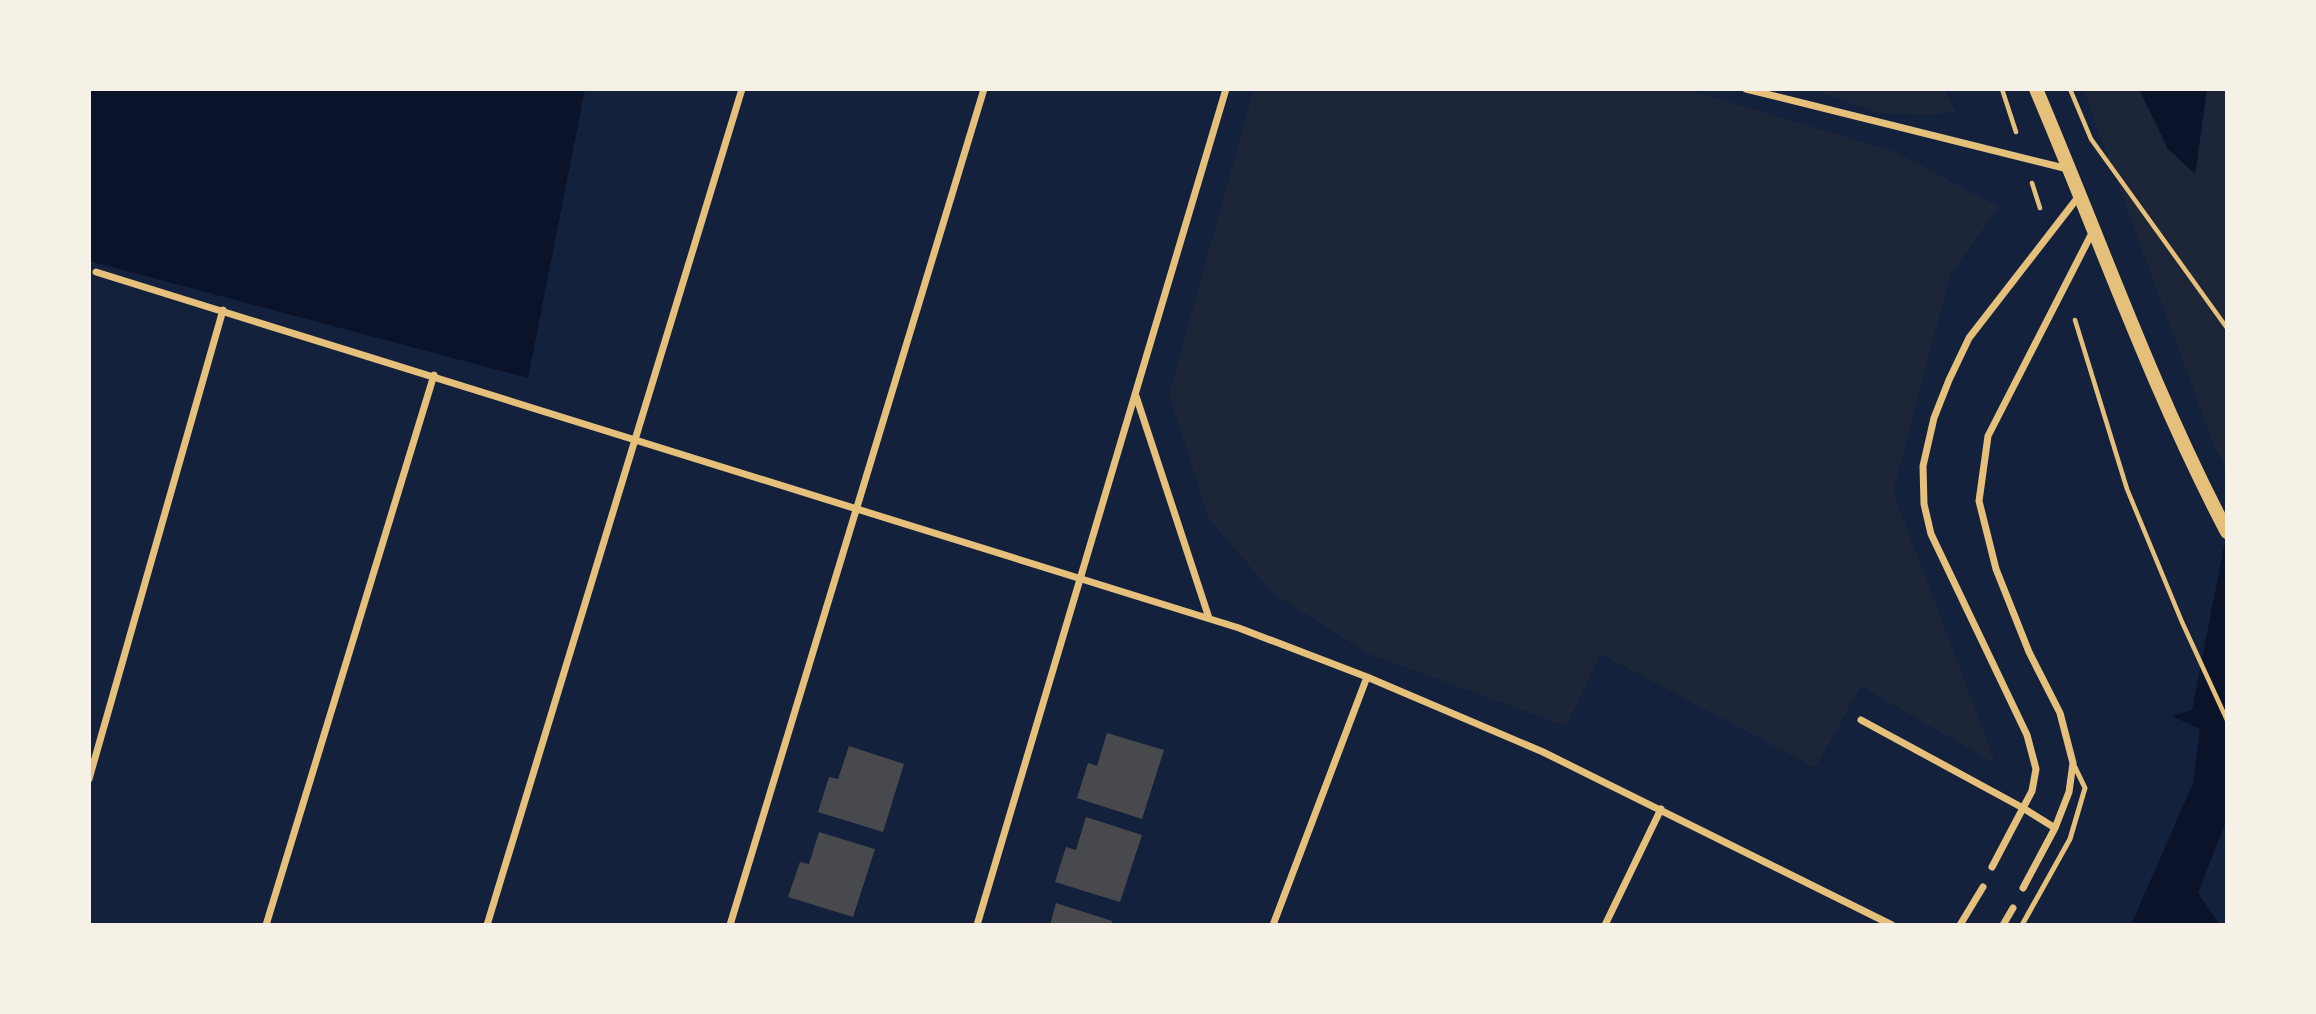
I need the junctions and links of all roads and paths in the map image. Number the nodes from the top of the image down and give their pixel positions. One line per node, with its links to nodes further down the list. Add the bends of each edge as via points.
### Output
1 (742, 89): 16 (street)
2 (984, 89): 17 (street)
3 (1226, 89): 15 (street)
4 (1746, 89): 7 (street)
5 (2036, 89): 7 (main road)
6 (2070, 89): 12 (path, via 2091,139)
7 (2070, 169): 8 (main road)
8 (2080, 195): 9 (main road); 26 (street, via 1969,338 1934,418 1923,466 1931,534 2026,735 2036,769)
9 (2093, 230): 18 (main road, via 2193,467); 24 (street, via 1987,436 1979,501 1996,569 2029,652 2060,713)
10 (96, 272): 11 (street)
11 (223, 310): 14 (street); 25 (street)
12 (2227, 328)
13 (2089, 365): 23 (path, via 2127,489)
14 (434, 375): 16 (street); 33 (street)
15 (1136, 396): 19 (street); 20 (street)
16 (635, 439): 17 (street); 34 (street)
17 (859, 508): 19 (street); 35 (street)
18 (2227, 532)
19 (1081, 578): 20 (street); 36 (street)
20 (1209, 618): 21 (street)
21 (1367, 677): 27 (street, via 1543,752); 37 (street)
22 (1861, 720): 26 (street)
23 (2227, 720)
24 (2073, 763): 28 (street, via 2069,792); 42 (lane, via 2085,788 2070,839)
25 (89, 779)
26 (2023, 808): 28 (street); 29 (street)
27 (1661, 809): 38 (street); 39 (street)
28 (2055, 828): 31 (street)
29 (1992, 867)
30 (1983, 887): 40 (street)
31 (2023, 888)
32 (2013, 908): 41 (street)
33 (266, 925)
34 (487, 925)
35 (730, 925)
36 (977, 925)
37 (1273, 925)
38 (1605, 925)
39 (1892, 925)
40 (1961, 925)
41 (2003, 925)
42 (2022, 925)

